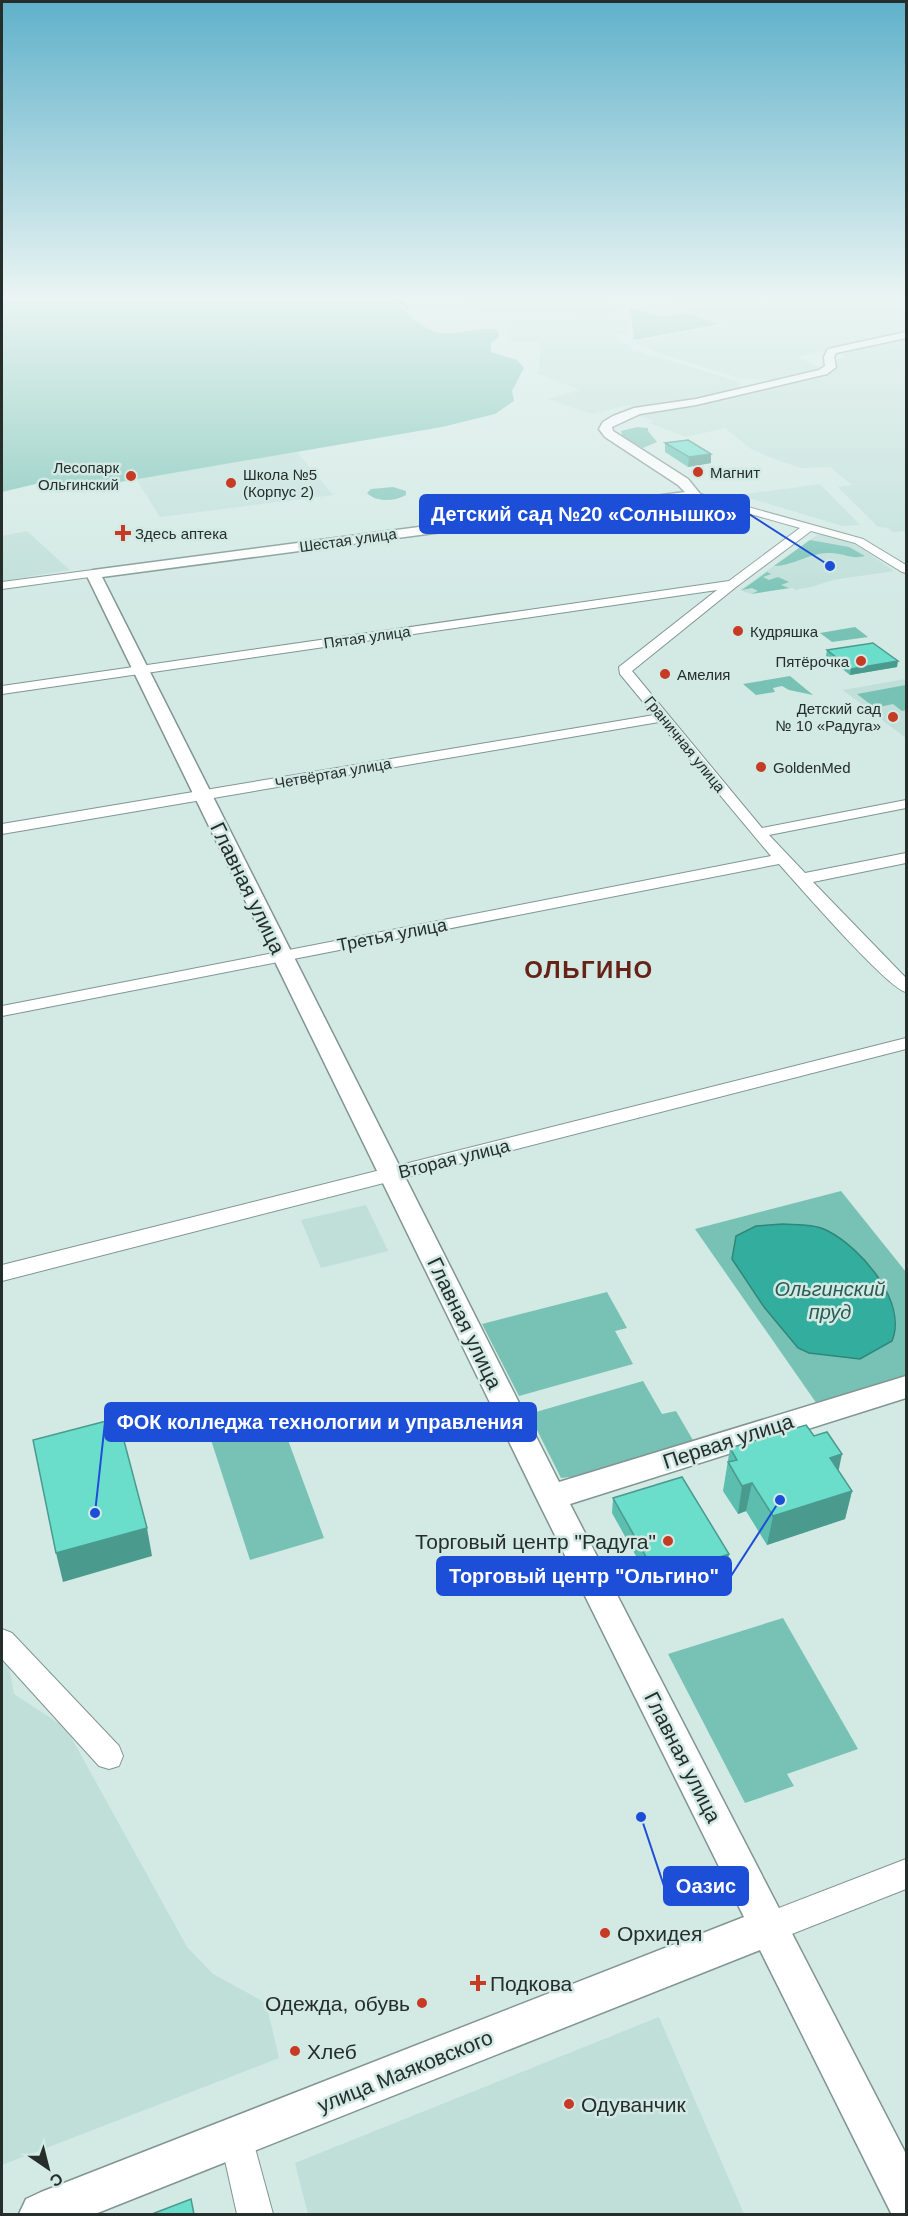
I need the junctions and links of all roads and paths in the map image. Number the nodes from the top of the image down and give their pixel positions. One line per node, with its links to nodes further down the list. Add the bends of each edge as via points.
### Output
1 (697, 402): 2 (street, via 648,409 617,418 605,429 682,482)
2 (694, 495): 3 (street); 5 (street, Шестая улица)
3 (809, 526): 4 (street, via 859,541); 6 (street, Граничная улица)
4 (906, 570)
5 (93, 574): 7 (street, Шестая улица); 8 (street, Главная улица)
6 (732, 584): 8 (street, Пятая улица); 10 (street, Граничная улица, via 626,667 625,671)
7 (2, 586)
8 (140, 670): 9 (street, Пятая улица); 11 (street, Главная улица)
9 (2, 690)
10 (664, 717): 11 (street, Четвёртая улица); 14 (street, Граничная улица)
11 (202, 795): 13 (street, Четвёртая улица); 18 (street, Главная улица)
12 (906, 804): 14 (street)
13 (2, 829)
14 (758, 833): 16 (street, Граничная улица)
15 (906, 858): 17 (street)
16 (782, 859): 17 (street, Граничная улица); 18 (street, Третья улица)
17 (801, 879): 19 (street, Граничная улица)
18 (282, 956): 20 (street, Третья улица); 22 (street, Главная улица)
19 (906, 987)
20 (2, 1011)
21 (906, 1044): 22 (street, Вторая улица)
22 (391, 1174): 23 (street, Вторая улица); 25 (street, Главная улица)
23 (2, 1273)
24 (906, 1387): 25 (street, Первая улица)
25 (551, 1497): 29 (street, Главная улица)
26 (2, 1641): 27 (street)
27 (109, 1756)
28 (906, 1874): 29 (street)
29 (769, 1927): 30 (street, улица Маяковского); 31 (street, Главная улица)
30 (237, 2138): 32 (street, улица Маяковского); 33 (street)
31 (906, 2198)
32 (41, 2214)
33 (255, 2214)

